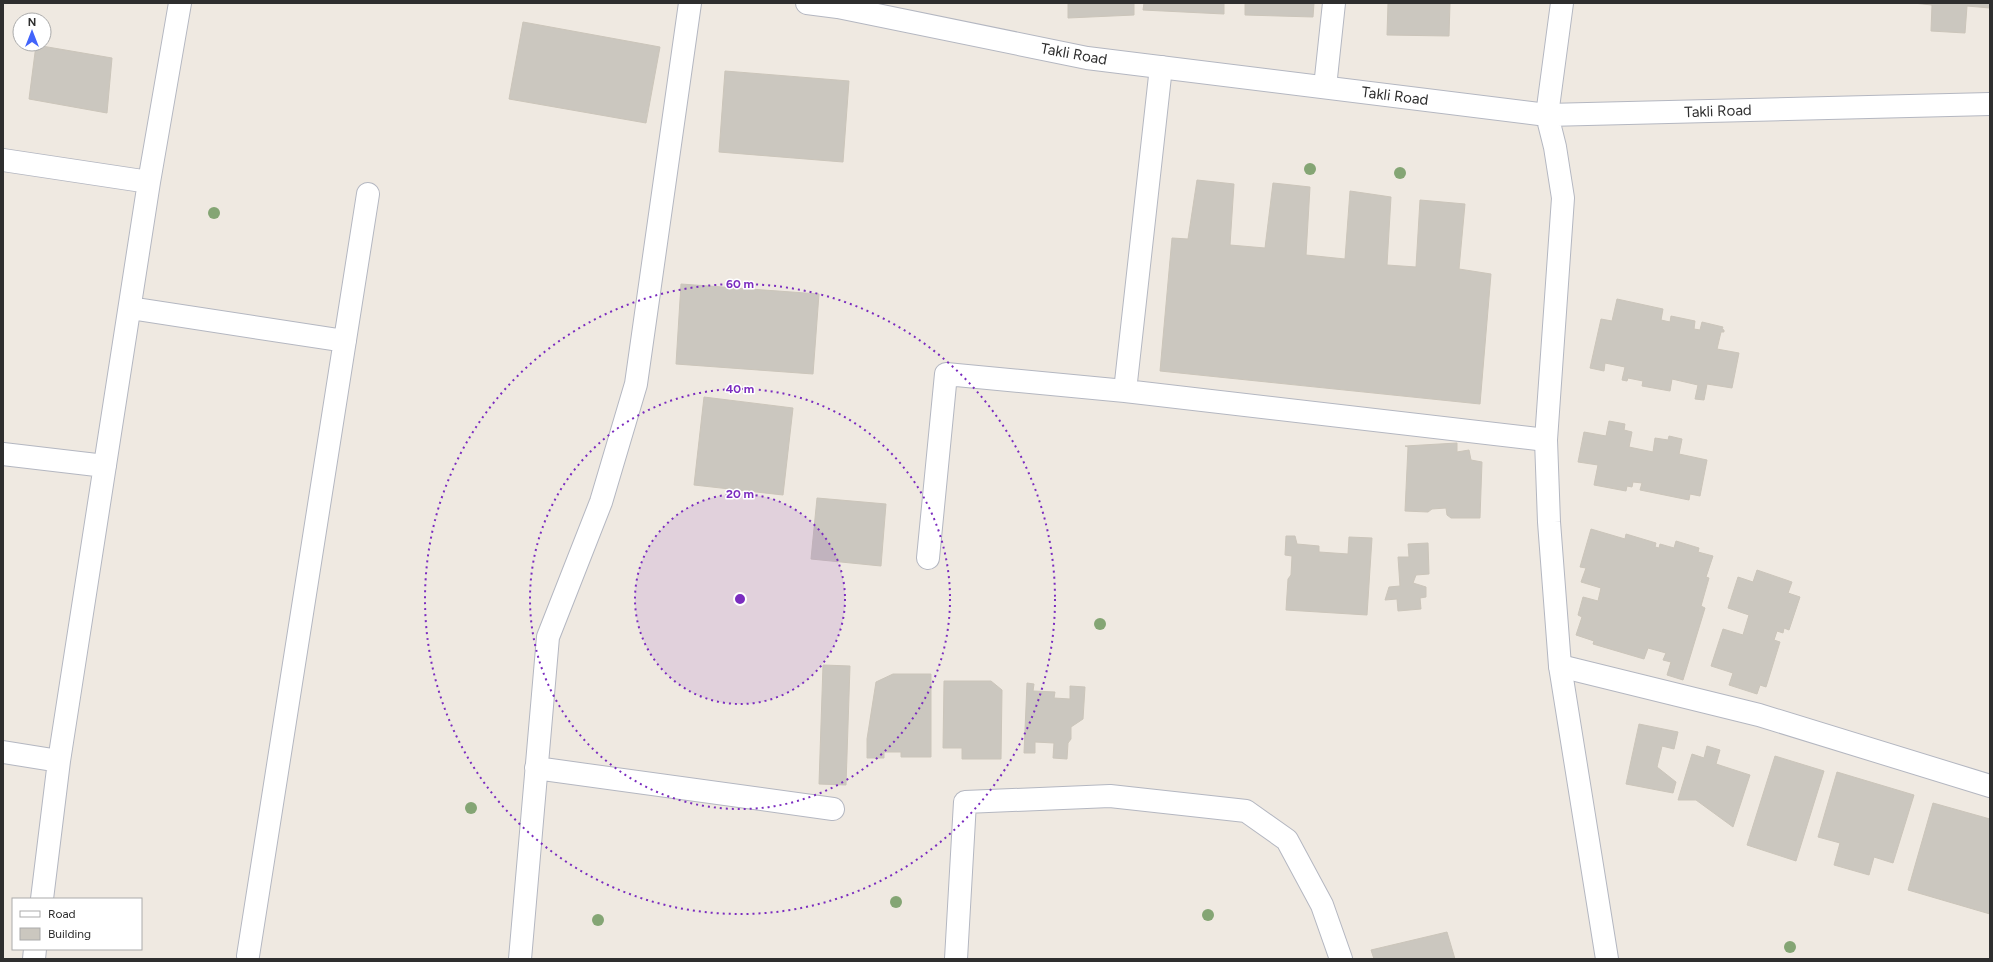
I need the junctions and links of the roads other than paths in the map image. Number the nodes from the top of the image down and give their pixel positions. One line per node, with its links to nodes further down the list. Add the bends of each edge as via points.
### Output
1 (180, 3): 12 (street)
2 (690, 3): 24 (street, via 636,384 601,502 548,637)
3 (807, 3): 6 (street, Takli Road)
4 (1334, 3): 8 (street)
5 (1562, 3): 10 (street)
6 (838, 5): 7 (street, Takli Road, via 1087,58)
7 (1161, 67): 8 (street, Takli Road); 16 (street)
8 (1325, 88): 10 (street, Takli Road)
9 (1990, 104): 10 (street, Takli Road)
10 (1547, 115): 17 (street, via 1555,147 1562,198)
11 (3, 160): 12 (street)
12 (149, 182): 14 (street)
13 (368, 194): 15 (street)
14 (130, 308): 15 (street); 19 (street)
15 (345, 341): 28 (street)
16 (1125, 391): 17 (street); 20 (street, via 946,374)
17 (1546, 440): 21 (street, via 1549,522)
18 (3, 454): 19 (street)
19 (105, 466): 23 (street)
20 (928, 558)
21 (1560, 666): 25 (street, via 1759,715); 32 (street)
22 (3, 752): 23 (street)
23 (59, 761): 27 (street)
24 (536, 768): 26 (street); 29 (street)
25 (1990, 786)
26 (833, 809)
27 (42, 898)
28 (248, 956)
29 (520, 959)
30 (956, 959): 31 (street, via 966,802 1110,796 1246,811 1287,840 1322,905)
31 (1341, 959)
32 (1607, 959)

